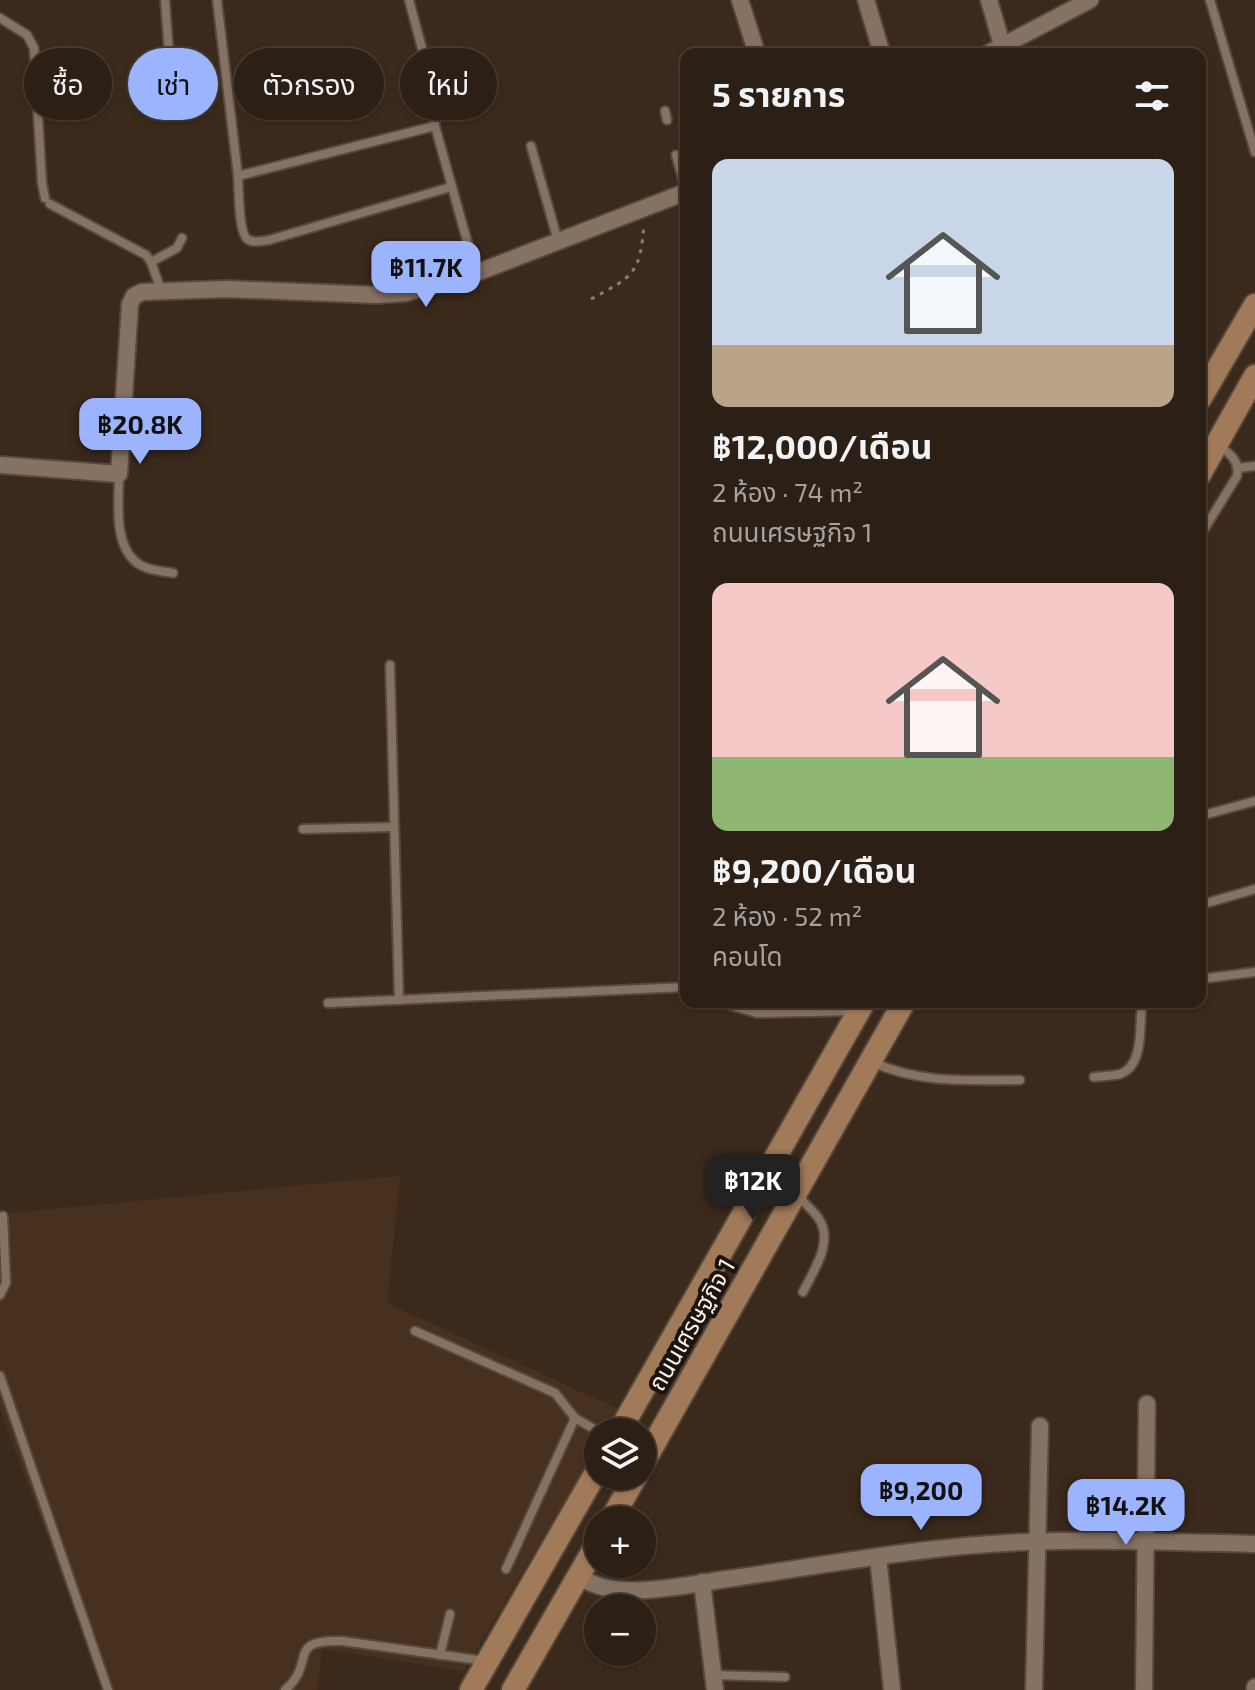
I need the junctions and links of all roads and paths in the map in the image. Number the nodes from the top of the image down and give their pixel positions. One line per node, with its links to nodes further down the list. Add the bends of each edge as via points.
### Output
1 (165, 0): 10 (lane)
2 (217, 0): 20 (lane)
3 (409, 0): 15 (lane, via 435,97)
4 (740, 0): 11 (street)
5 (866, 0): 12 (street)
6 (989, 0): 13 (street)
7 (1090, 0): 14 (street)
8 (1210, 0): 17 (lane)
9 (0, 18): 26 (lane, via 27,35 34,48 47,201 137,249)
10 (169, 48)
11 (755, 48)
12 (880, 48)
13 (995, 48)
14 (999, 48)
15 (435, 126): 20 (lane); 21 (lane)
16 (531, 146): 25 (lane)
17 (1255, 152)
18 (676, 155): 19 (lane)
19 (680, 169)
20 (238, 176): 21 (lane, via 242,228 250,241)
21 (451, 187): 27 (lane)
22 (680, 193): 23 (street)
23 (645, 208): 25 (street); 29 (path, via 635,270)
24 (182, 238): 26 (lane, via 177,248)
25 (558, 241): 27 (street)
26 (151, 262): 28 (lane)
27 (476, 273): 28 (street, via 391,294)
28 (162, 291): 38 (street, via 142,292 130,304)
29 (591, 299)
30 (1255, 305): 32 (main road)
31 (1255, 376): 33 (main road)
32 (1206, 389)
33 (1217, 444): 34 (main road); 37 (lane)
34 (1206, 463)
35 (0, 465): 38 (street)
36 (1255, 466): 37 (lane)
37 (1238, 468): 39 (lane)
38 (119, 474): 40 (lane, via 120,527 128,551 136,562)
39 (1206, 527)
40 (173, 573)
41 (390, 665): 44 (lane)
42 (1255, 801): 43 (lane)
43 (1206, 814)
44 (394, 827): 45 (lane); 51 (lane)
45 (303, 829)
46 (1255, 889): 47 (lane)
47 (1206, 903)
48 (1255, 972): 49 (lane)
49 (1206, 978)
50 (680, 987): 51 (lane)
51 (399, 1000): 52 (lane)
52 (328, 1003)
53 (740, 1008): 59 (lane)
54 (795, 1008): 59 (lane)
55 (839, 1008): 59 (lane)
56 (860, 1008): 71 (main road, ถนนเศรษฐกิจ 1)
57 (901, 1008): 60 (main road, ถนนเศรษฐกิจ 1)
58 (1141, 1008): 61 (lane, via 1136,1059 1130,1069)
59 (796, 1012)
60 (871, 1061): 62 (lane, via 932,1080); 63 (main road, ถนนเศรษฐกิจ 1)
61 (1094, 1077)
62 (1020, 1080)
63 (796, 1194): 65 (lane, via 820,1219 825,1234); 74 (main road, ถนนเศรษฐกิจ 1)
64 (3, 1216): 66 (lane, via 6,1283)
65 (803, 1292)
66 (0, 1295)
67 (415, 1331): 70 (lane, via 555,1393)
68 (0, 1376): 89 (lane)
69 (1147, 1404): 77 (street)
70 (575, 1418): 72 (lane); 81 (lane)
71 (627, 1418)
72 (584, 1423)
73 (1040, 1426): 76 (street)
74 (656, 1440)
75 (586, 1490): 86 (main road)
76 (1036, 1542): 77 (street); 79 (street); 94 (street)
77 (1146, 1542): 78 (street); 95 (street)
78 (1255, 1544)
79 (878, 1557): 83 (street); 93 (street)
80 (584, 1567): 82 (main road)
81 (506, 1569)
82 (579, 1576): 83 (street, via 612,1589); 92 (main road)
83 (702, 1582): 88 (street)
84 (450, 1614): 85 (lane)
85 (440, 1655): 86 (lane); 90 (lane, via 320,1640 305,1651 297,1678)
86 (487, 1662): 91 (main road)
87 (785, 1677): 88 (lane)
88 (714, 1682)
89 (108, 1690)
90 (285, 1690)
91 (471, 1690)
92 (513, 1690)
93 (892, 1690)
94 (1034, 1690)
95 (1144, 1690)

